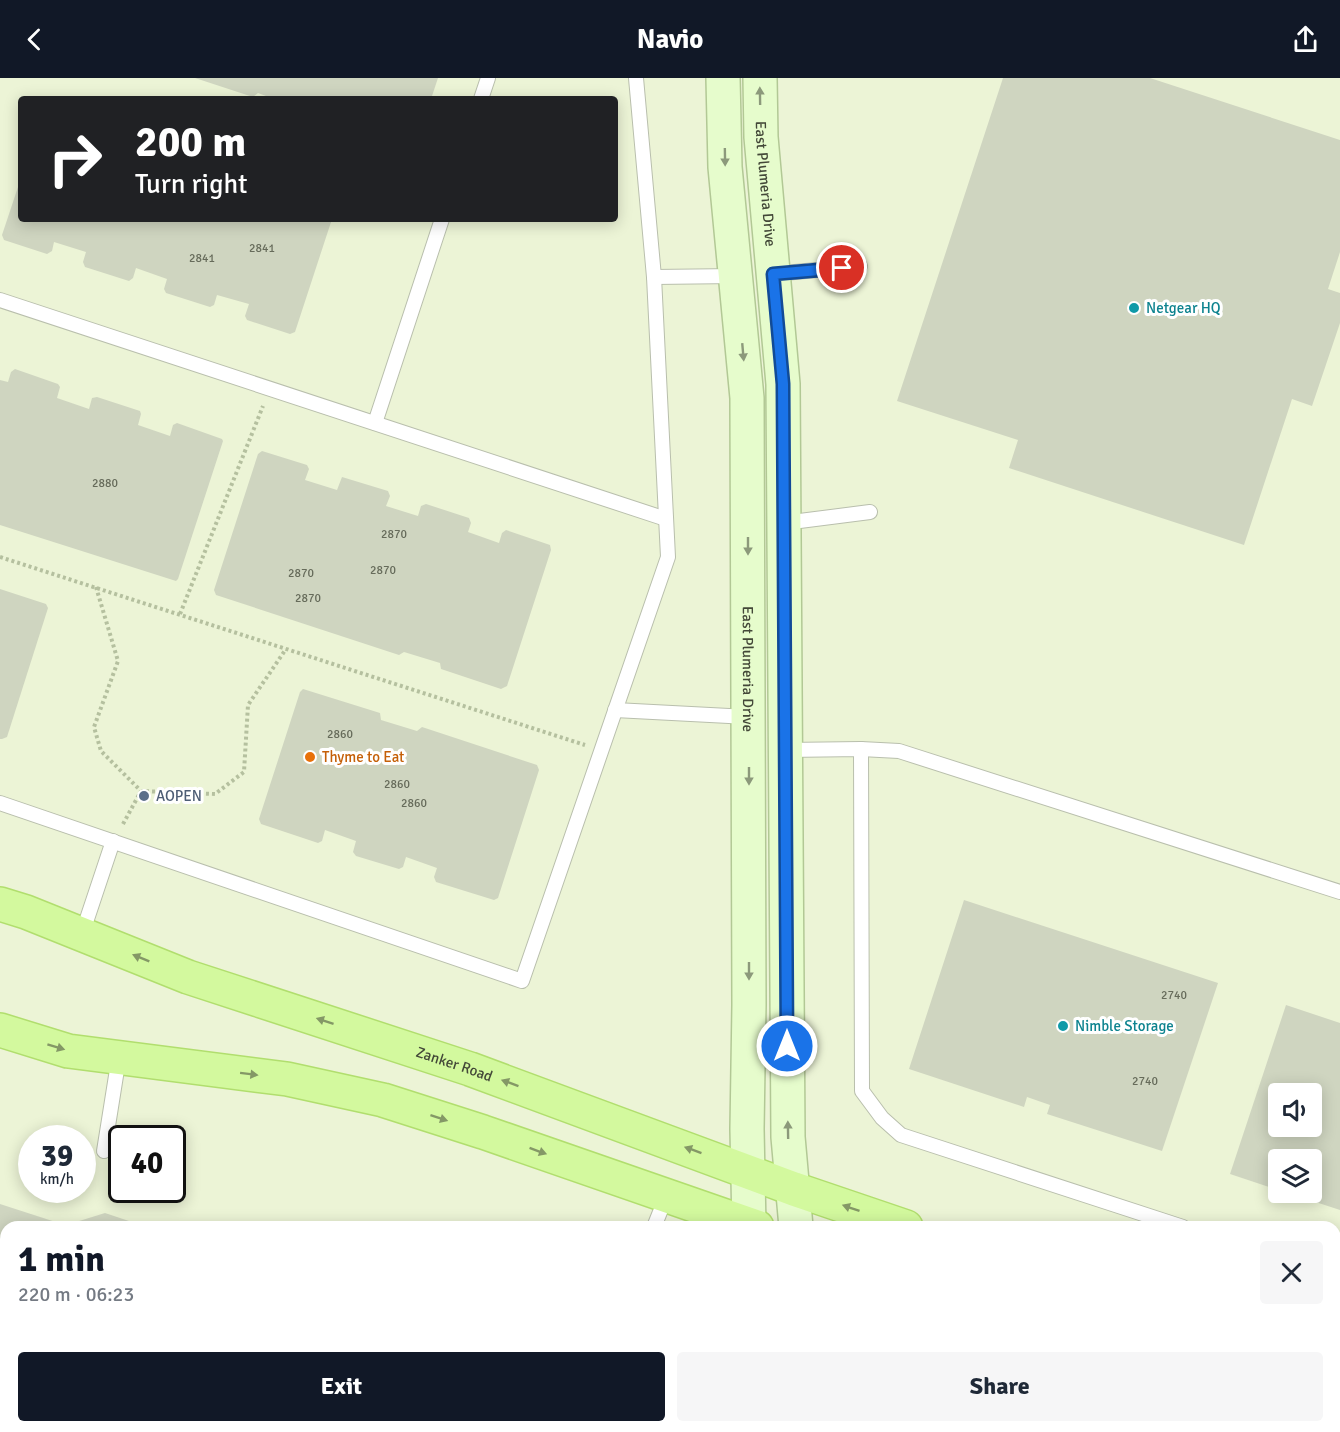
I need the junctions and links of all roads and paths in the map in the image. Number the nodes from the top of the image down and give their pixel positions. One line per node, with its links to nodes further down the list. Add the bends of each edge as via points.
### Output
1 (488, 78): 5 (lane)
2 (636, 78): 10 (lane)
3 (723, 78): 9 (street, East Plumeria Drive, one-way to 9, via 725,167)
4 (760, 78): 8 (street, East Plumeria Drive, one-way to 4)
5 (482, 96)
6 (441, 222): 13 (lane)
7 (860, 266): 8 (lane)
8 (773, 274): 9 (street); 16 (street, East Plumeria Drive, via 783,384)
9 (736, 276): 10 (lane); 22 (street, East Plumeria Drive, one-way to 22, via 747,398)
10 (654, 277): 15 (lane)
11 (0, 300): 12 (lane)
12 (270, 388): 13 (lane); 19 (path)
13 (375, 423): 15 (lane)
14 (870, 512): 16 (lane)
15 (666, 519): 21 (lane, via 668,557)
16 (784, 523): 23 (street, East Plumeria Drive)
17 (0, 557): 18 (path)
18 (96, 587): 19 (path); 27 (path, via 118,661 94,727 101,751)
19 (180, 615): 20 (path)
20 (286, 649): 25 (path); 27 (path, via 248,705 244,772 215,794)
21 (615, 710): 22 (lane); 25 (lane)
22 (748, 717): 23 (street); 36 (street, East Plumeria Drive, one-way to 36)
23 (785, 717): 26 (street, East Plumeria Drive)
24 (861, 749): 26 (lane); 30 (lane, via 899,752); 44 (lane, via 862,1091 901,1135)
25 (602, 750): 29 (lane, via 522,981)
26 (786, 750): 37 (street, East Plumeria Drive, one-way to 26, via 788,1137)
27 (141, 791): 29 (path)
28 (0, 803): 29 (lane)
29 (113, 841): 32 (lane)
30 (1340, 892)
31 (0, 904): 32 (main road, Zanker Road)
32 (82, 934): 36 (main road, Zanker Road, one-way to 32, via 470,1069 188,977)
33 (0, 1030): 34 (main road, one-way to 34, via 68,1051)
34 (119, 1057): 35 (lane); 38 (main road, one-way to 38, via 287,1079 383,1100)
35 (104, 1151)
36 (748, 1171): 37 (main road, Zanker Road); 41 (street, East Plumeria Drive)
37 (794, 1189): 42 (street, East Plumeria Drive); 43 (main road, Zanker Road, one-way to 37)
38 (666, 1197): 39 (lane); 40 (main road)
39 (656, 1221)
40 (736, 1221)
41 (751, 1221)
42 (796, 1221)
43 (888, 1221)
44 (1165, 1221)

